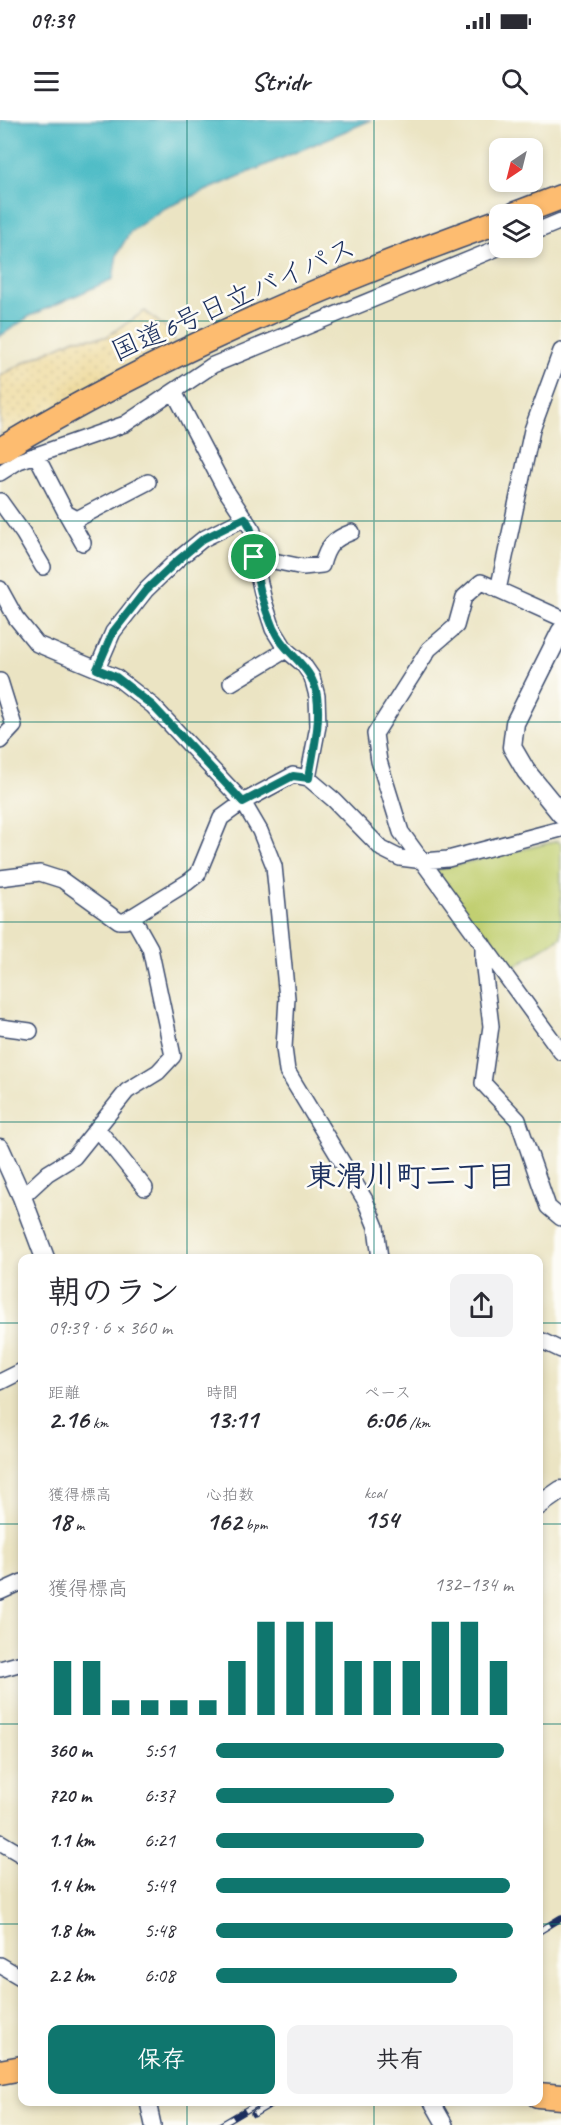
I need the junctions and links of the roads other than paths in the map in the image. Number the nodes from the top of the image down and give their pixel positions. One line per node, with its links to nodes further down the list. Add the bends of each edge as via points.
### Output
1 (561, 196): 2 (highway)
2 (542, 204)
3 (561, 221): 5 (street)
4 (489, 225): 9 (highway, 国道6号日立バイパス, via 220,333 52,418)
5 (543, 228)
6 (489, 252): 8 (street, via 213,365)
7 (561, 351): 21 (street, via 532,430)
8 (174, 392): 10 (street, via 125,424); 15 (street, via 225,489)
9 (0, 450)
10 (36, 454): 11 (street); 14 (street)
11 (0, 473)
12 (148, 482): 14 (street, via 77,519)
13 (0, 501): 19 (street)
14 (66, 513): 17 (street)
15 (245, 518): 18 (street, via 253,531); 25 (street, via 203,539 146,590 113,632)
16 (352, 532): 18 (street, via 331,544 322,565 303,567)
17 (83, 543)
18 (254, 557): 24 (street, via 273,629)
19 (43, 567)
20 (0, 589): 25 (street, via 37,644)
21 (498, 590): 22 (street); 33 (street, via 481,582 464,597 456,626 429,649 375,734 378,761 401,832)
22 (561, 618)
23 (561, 632): 31 (street, via 515,723 512,747)
24 (286, 650): 27 (street); 29 (street, via 312,677 317,696 318,726)
25 (97, 669): 30 (street, via 116,677 153,706)
26 (0, 681): 28 (street, via 14,726)
27 (231, 683)
28 (0, 741)
29 (309, 778): 30 (street, via 293,776); 33 (street, via 382,849 400,858)
30 (243, 802): 35 (street, via 221,818 198,874); 46 (street, via 274,866 287,998 287,1071 365,1200 376,1227)
31 (561, 814)
32 (561, 829): 33 (street, via 448,859)
33 (424, 861): 36 (street)
34 (0, 878): 35 (street, via 40,873 62,880 119,921)
35 (132, 916): 40 (street, via 150,948 173,1056 158,1072 127,1091)
36 (483, 944): 39 (street); 44 (street, via 491,1026 483,1083 518,1120 548,1207)
37 (0, 1027): 38 (street)
38 (30, 1031)
39 (561, 1052)
40 (97, 1128): 42 (street); 43 (street, via 74,1157 48,1173)
41 (0, 1148): 43 (street)
42 (145, 1188)
43 (22, 1197): 45 (street)
44 (561, 1218)
45 (43, 1254)
46 (379, 1254)
47 (543, 1341): 48 (street)
48 (561, 1350)
49 (18, 1373): 50 (street)
50 (0, 1382)
51 (561, 1491): 52 (street)
52 (543, 1503)
53 (18, 1584): 54 (street)
54 (0, 1592)
55 (18, 1664): 56 (street)
56 (0, 1669)
57 (0, 1842): 58 (street)
58 (18, 1853)
59 (0, 1965): 60 (street)
60 (18, 1976)
61 (18, 2069): 62 (highway)
62 (0, 2072)
63 (543, 2095): 64 (highway)
64 (561, 2097)
65 (149, 2106): 67 (street)
66 (434, 2106): 68 (street)
67 (153, 2125)
68 (445, 2125)

